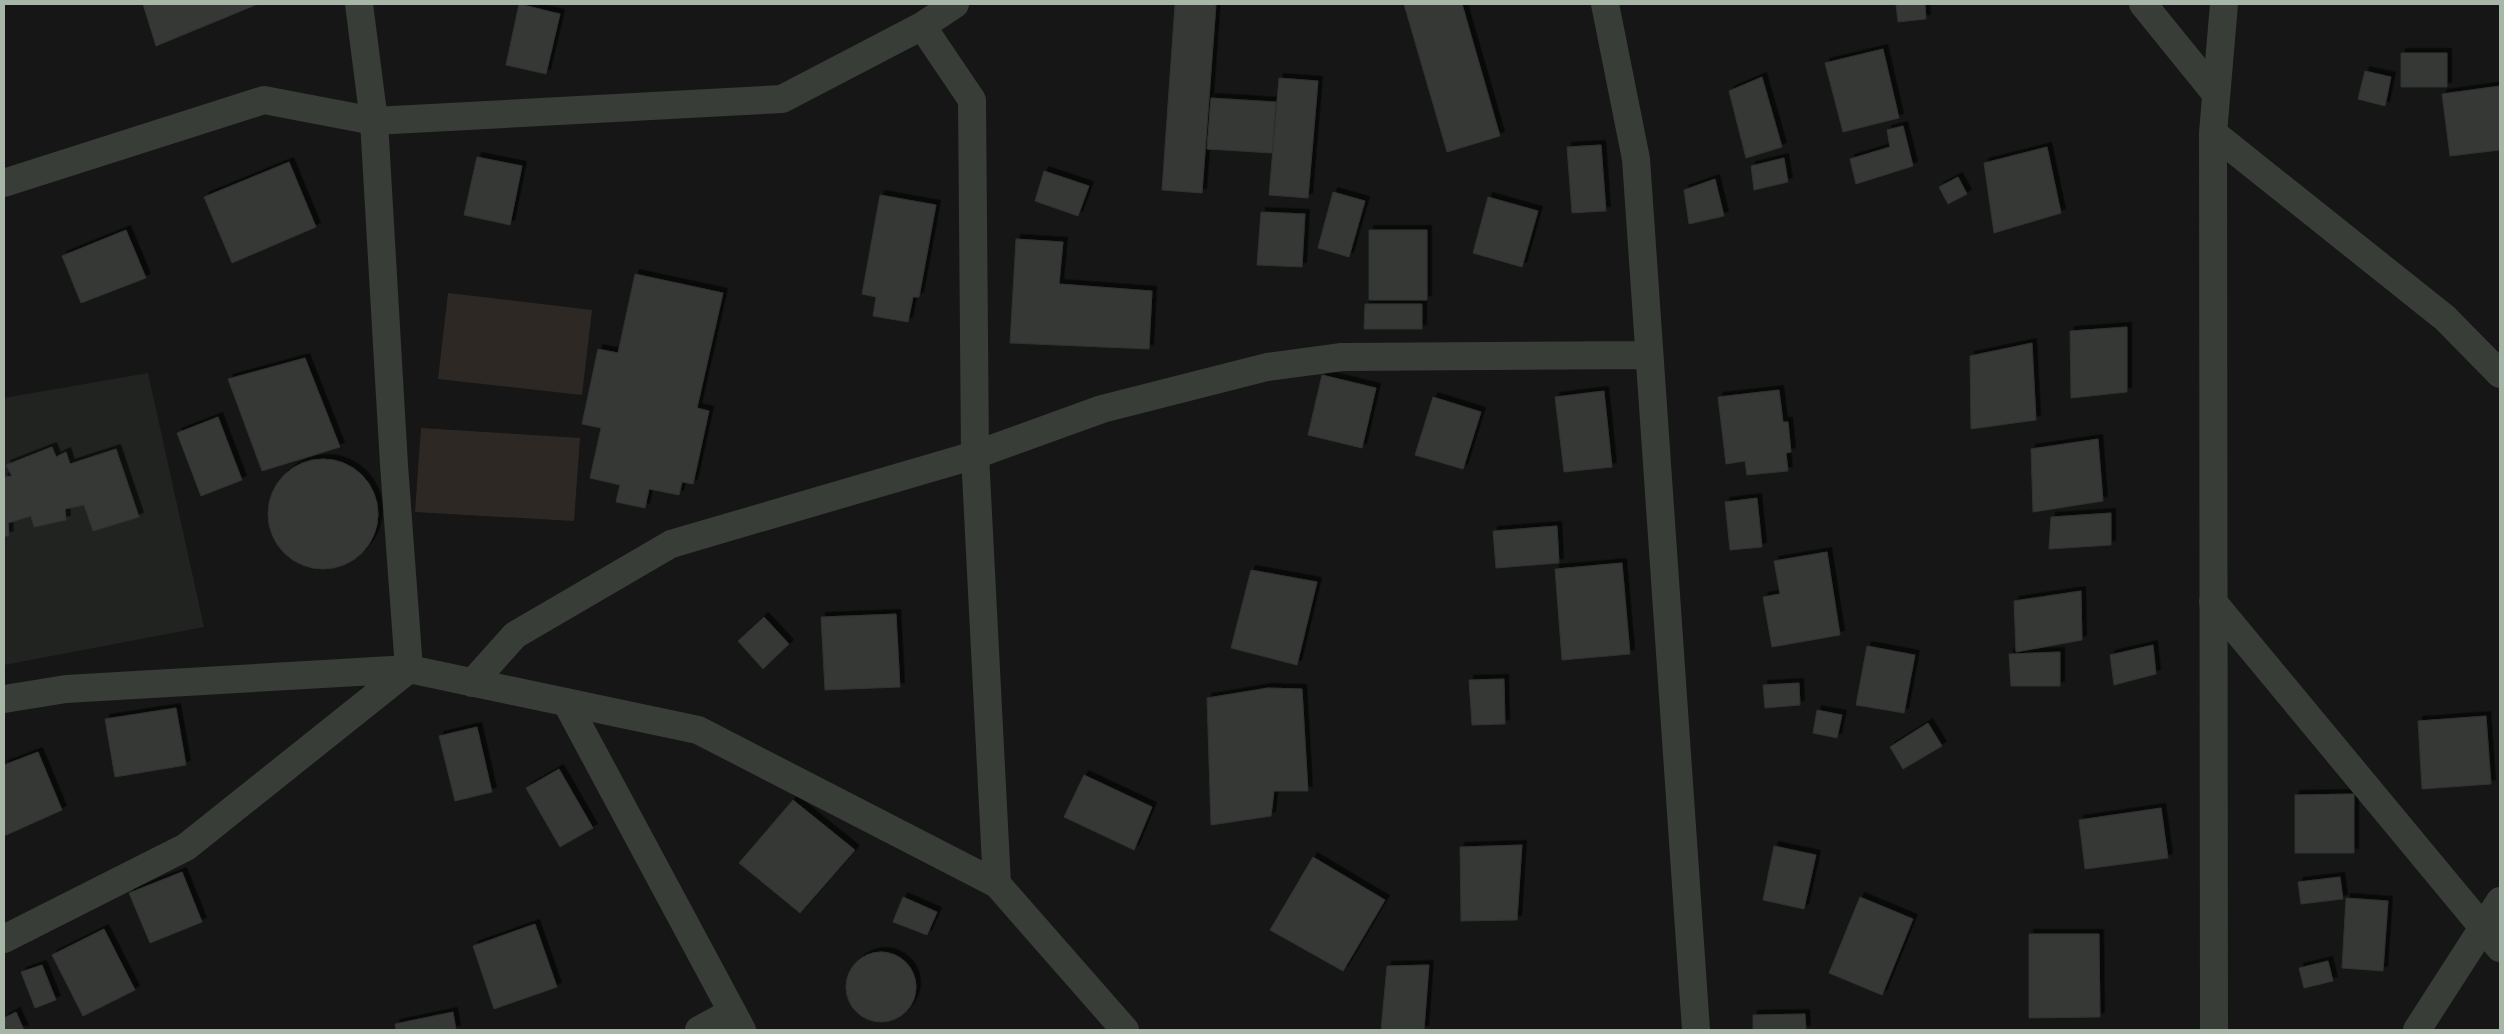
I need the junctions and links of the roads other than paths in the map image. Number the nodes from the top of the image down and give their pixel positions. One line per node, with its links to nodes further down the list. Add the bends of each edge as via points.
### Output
1 (359, 4): 8 (street)
2 (955, 4): 6 (street)
3 (1605, 4): 11 (street, via 1636,159)
4 (2143, 4): 7 (street)
5 (2224, 4): 7 (street)
6 (922, 26): 8 (street, via 782,99); 13 (street, via 972,100)
7 (2216, 94): 9 (street)
8 (374, 121): 10 (street, via 264,100); 15 (street)
9 (2213, 133): 12 (street, via 2445,318); 14 (street)
10 (4, 183)
11 (1649, 355): 13 (street, via 1342,357 1267,367 1102,409); 27 (street)
12 (2500, 374)
13 (975, 455): 16 (street, via 671,544 515,635); 19 (street)
14 (2213, 602): 21 (street); 28 (street)
15 (409, 670): 16 (street); 17 (street, via 66,690); 22 (street, via 186,847)
16 (472, 683): 18 (street)
17 (4, 698)
18 (566, 702): 19 (street, via 698,730); 24 (street)
19 (997, 884): 26 (street)
20 (2500, 901): 21 (street)
21 (2484, 926): 23 (street); 29 (street)
22 (4, 939)
23 (2500, 948)
24 (737, 1021): 25 (street)
25 (699, 1030)
26 (1126, 1030)
27 (1696, 1030)
28 (2214, 1030)
29 (2417, 1030)

